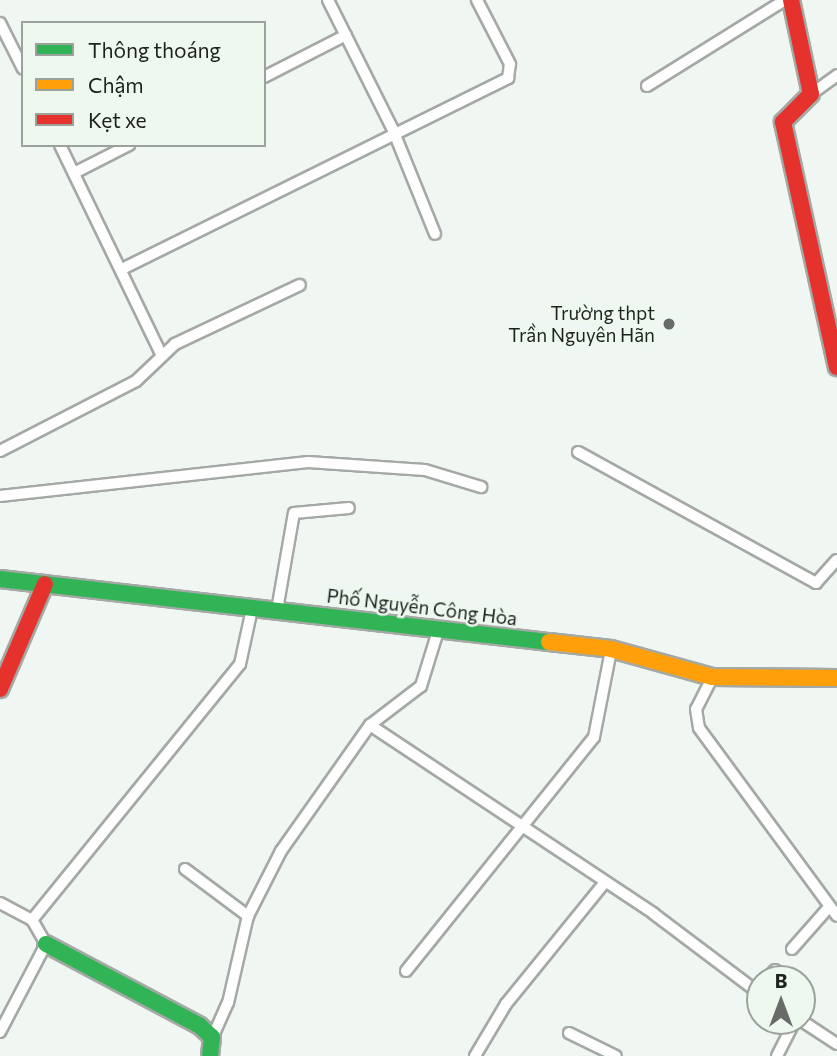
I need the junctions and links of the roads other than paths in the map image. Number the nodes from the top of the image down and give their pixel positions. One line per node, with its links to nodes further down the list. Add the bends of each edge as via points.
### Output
1 (328, 0): 6 (lane)
2 (477, 0): 12 (lane, via 510,74)
3 (785, 0): 10 (lane)
4 (791, 0): 11 (street)
5 (0, 23): 7 (lane)
6 (346, 35): 9 (lane); 12 (lane)
7 (21, 65)
8 (837, 75): 11 (lane)
9 (266, 76)
10 (647, 86)
11 (811, 94): 20 (street, via 783,122)
12 (394, 130): 16 (lane); 17 (lane)
13 (61, 147): 15 (lane)
14 (125, 147): 15 (lane)
15 (74, 173): 17 (lane)
16 (435, 234)
17 (122, 269): 19 (lane)
18 (300, 285): 19 (lane)
19 (161, 354): 21 (lane, via 136,381)
20 (837, 367)
21 (0, 451)
22 (578, 452): 26 (lane, via 816,583)
23 (481, 487): 24 (lane, via 425,470 308,462)
24 (0, 496)
25 (349, 508): 30 (lane, via 294,513)
26 (837, 560)
27 (0, 579): 28 (street, Phố Nguyễn Công Hòa)
28 (45, 584): 29 (street, Phố Nguyễn Công Hòa); 35 (street)
29 (253, 608): 30 (street, Phố Nguyễn Công Hòa); 43 (lane, via 240,664)
30 (277, 610): 31 (street, Phố Nguyễn Công Hòa)
31 (438, 630): 32 (street, Phố Nguyễn Công Hòa); 36 (lane, via 421,685)
32 (611, 649): 33 (street, Phố Nguyễn Công Hòa); 37 (lane, via 594,737)
33 (712, 677): 34 (street, Phố Nguyễn Công Hòa); 41 (lane, via 696,709 699,728)
34 (837, 678)
35 (0, 690)
36 (370, 725): 37 (lane); 42 (lane, via 281,851)
37 (520, 825): 39 (lane); 46 (lane)
38 (185, 869): 42 (lane)
39 (604, 882): 47 (lane); 55 (lane, via 506,1004)
40 (0, 903): 43 (lane)
41 (835, 914): 45 (lane)
42 (248, 916): 52 (lane, via 228,1003)
43 (32, 920): 44 (lane)
44 (46, 944): 49 (lane); 52 (street)
45 (792, 949)
46 (406, 971)
47 (746, 981)
48 (816, 1030): 53 (lane)
49 (0, 1032)
50 (569, 1033): 56 (lane)
51 (788, 1035): 57 (lane)
52 (212, 1037): 54 (street)
53 (837, 1044)
54 (210, 1056)
55 (475, 1056)
56 (616, 1056)
57 (777, 1056)

